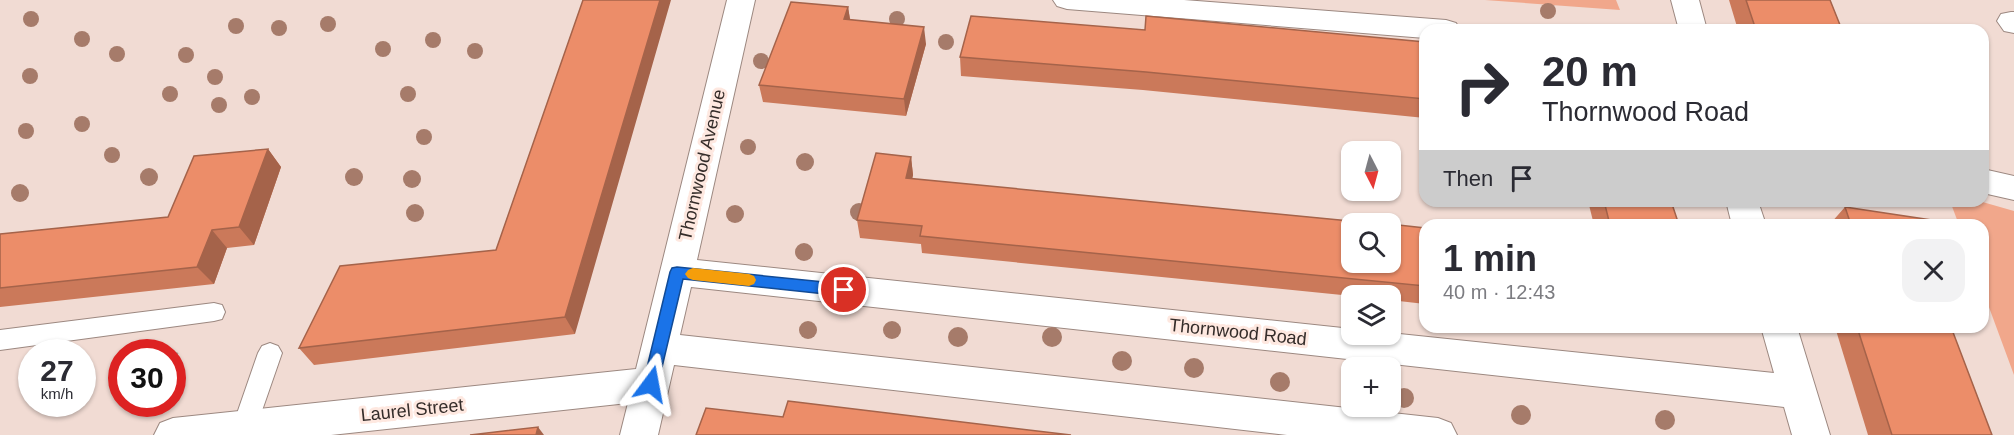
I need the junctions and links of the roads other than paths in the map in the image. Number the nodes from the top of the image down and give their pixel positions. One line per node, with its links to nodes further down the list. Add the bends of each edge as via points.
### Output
1 (741, 0): 8 (street, Thornwood Avenue)
2 (1067, 0): 5 (street)
3 (1685, 0): 4 (street)
4 (1691, 24)
5 (1419, 28)
6 (1989, 182): 7 (street)
7 (2014, 188)
8 (677, 272): 12 (street, Thornwood Avenue); 15 (street, Thornwood Road)
9 (214, 312): 11 (lane)
10 (1781, 333): 15 (street)
11 (2, 344)
12 (659, 348): 14 (street, Thornwood Avenue); 19 (street)
13 (270, 353): 16 (lane)
14 (651, 384): 16 (street, Laurel Street); 18 (street, Thornwood Avenue)
15 (1798, 392): 20 (street)
16 (244, 428): 17 (street, Laurel Street)
17 (173, 435)
18 (639, 435)
19 (1438, 435)
20 (1811, 435)

